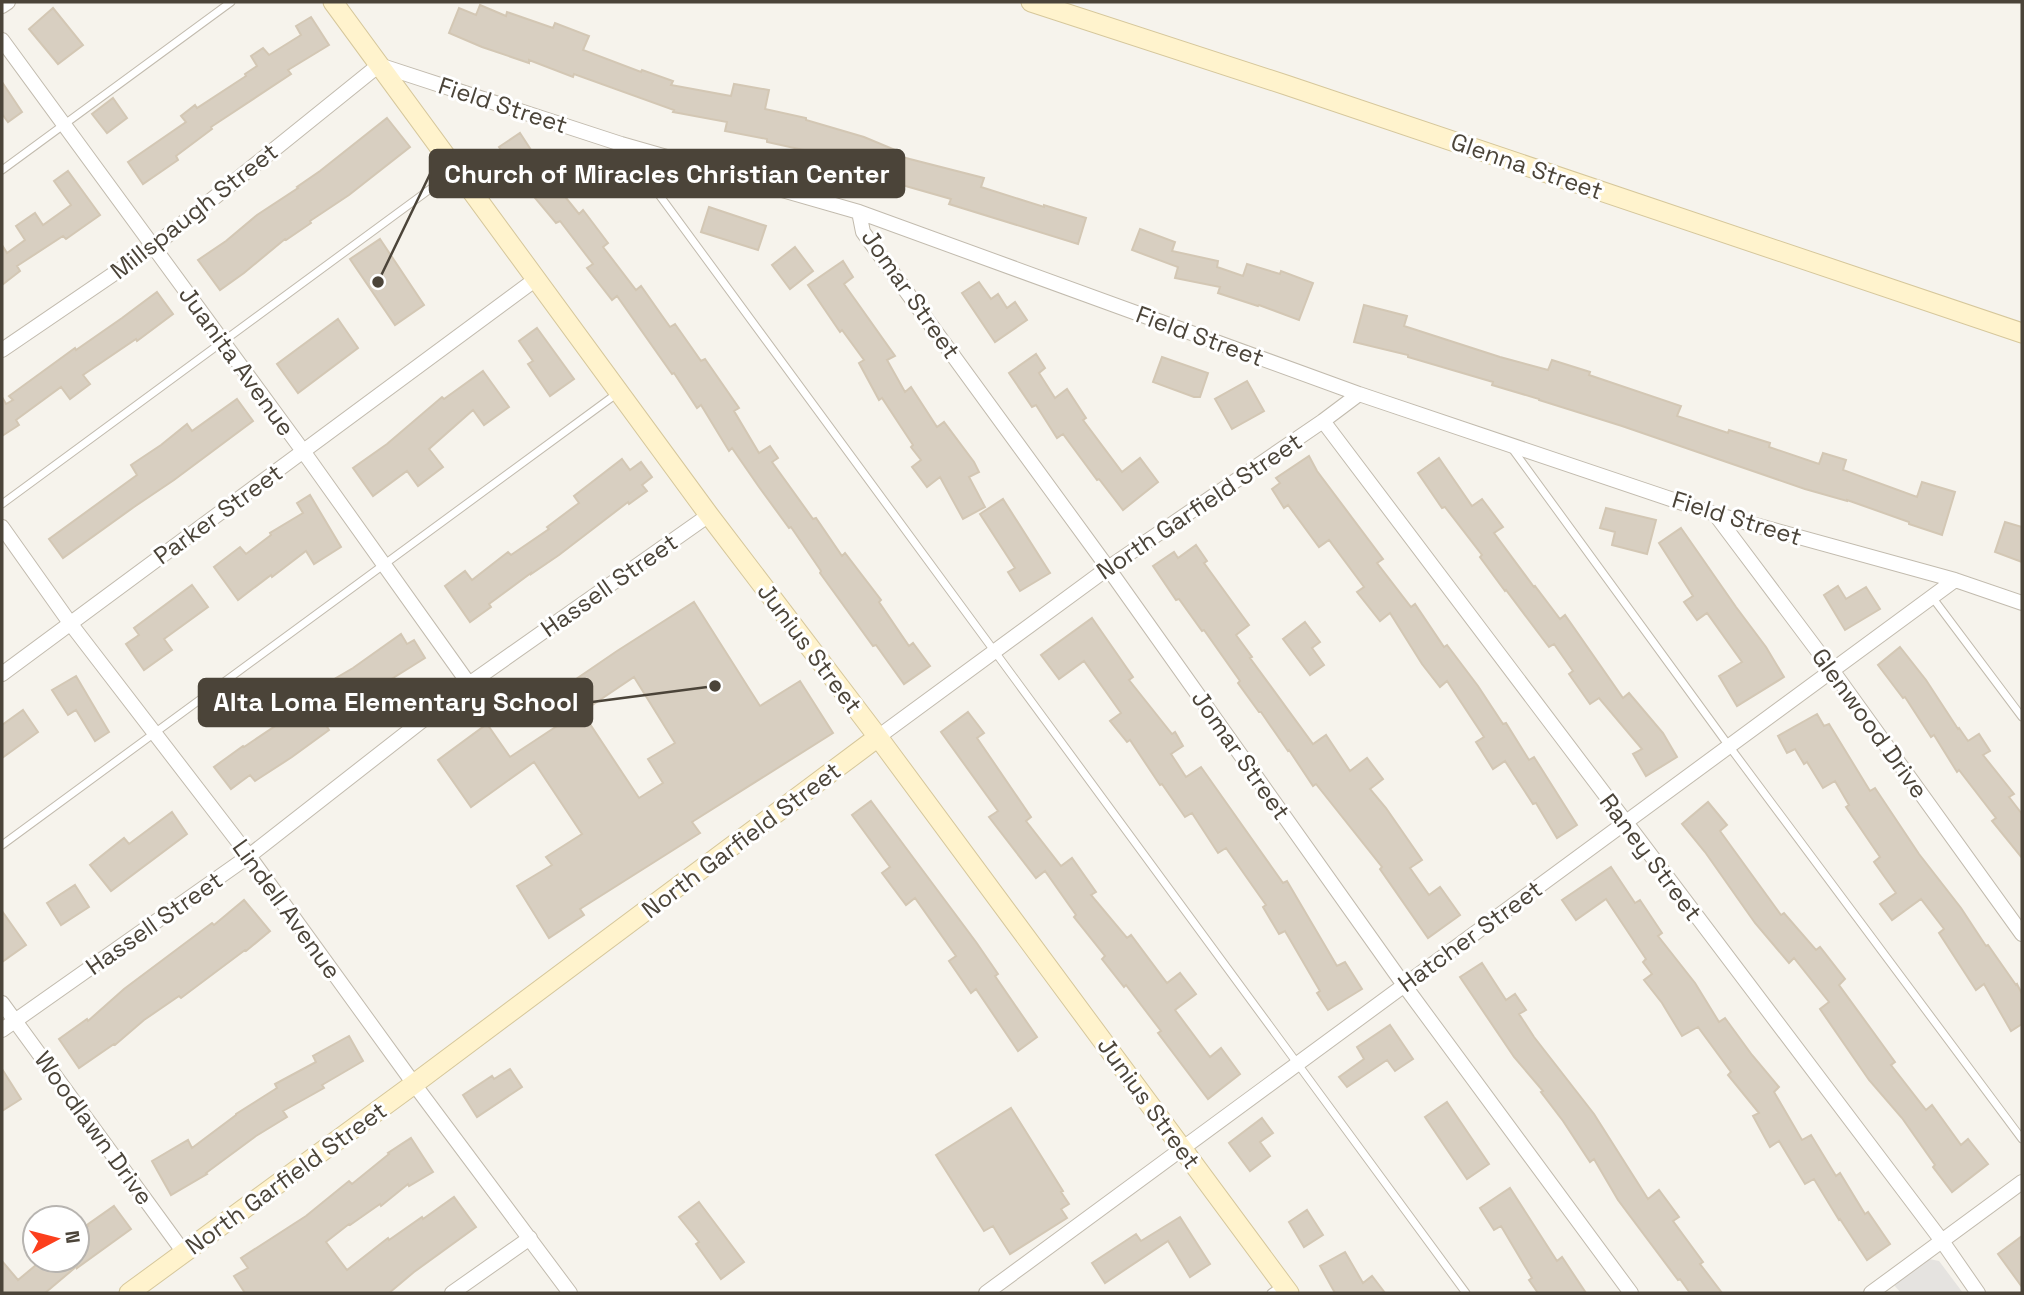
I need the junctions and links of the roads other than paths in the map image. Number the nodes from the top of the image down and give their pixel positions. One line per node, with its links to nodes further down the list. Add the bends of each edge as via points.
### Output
1 (8, 2): 5 (street)
2 (231, 2): 8 (lane)
3 (333, 2): 7 (street, Junius Street)
4 (1031, 2): 15 (street, Glenna Street)
5 (2, 6)
6 (2, 40): 8 (street, Juanita Avenue)
7 (379, 65): 9 (street, Field Street); 11 (street, Junius Street); 13 (street, Millspaugh Street)
8 (64, 125): 10 (lane); 13 (street, Juanita Avenue)
9 (621, 144): 12 (street, Field Street); 33 (lane)
10 (2, 170)
11 (456, 170): 14 (street, Junius Street); 16 (lane)
12 (859, 212): 19 (street, Field Street); 28 (street, Jomar Street, via 863,232)
13 (153, 247): 16 (street, Juanita Avenue); 17 (street, Millspaugh Street)
14 (536, 279): 18 (street, Junius Street); 22 (street, Parker Street)
15 (2022, 332)
16 (222, 341): 22 (street, Juanita Avenue); 23 (lane)
17 (2, 349)
18 (619, 392): 25 (street, Junius Street); 27 (lane)
19 (1359, 394): 20 (street, North Garfield Street); 21 (street, Field Street)
20 (1323, 421): 28 (street, North Garfield Street); 41 (street, Raney Street)
21 (1509, 444): 24 (street, Field Street); 40 (lane)
22 (303, 451): 27 (street, Juanita Avenue); 32 (street, Parker Street)
23 (2, 504)
24 (1715, 514): 29 (street, Field Street); 34 (street, Glenwood Drive)
25 (709, 515): 36 (street, Hassell Street); 39 (street, Junius Street)
26 (2, 527): 32 (street, Lindell Avenue)
27 (384, 565): 36 (street, Juanita Avenue); 38 (lane)
28 (1108, 568): 33 (street, North Garfield Street); 45 (street, Jomar Street)
29 (1955, 580): 30 (street, Hatcher Street); 31 (street, Field Street)
30 (1932, 596): 34 (street, Hatcher Street); 37 (lane)
31 (2022, 603)
32 (70, 623): 35 (street, Parker Street); 38 (street, Lindell Avenue)
33 (995, 651): 39 (street, North Garfield Street); 49 (lane)
34 (1832, 670): 40 (street, Hatcher Street); 44 (street, Glenwood Drive)
35 (2, 674)
36 (469, 684): 43 (street, Hassell Street)
37 (2022, 718)
38 (155, 733): 42 (lane); 43 (street, Lindell Avenue)
39 (878, 737): 50 (street, North Garfield Street); 52 (street, Junius Street)
40 (1729, 746): 41 (street, Hatcher Street); 51 (lane)
41 (1625, 823): 45 (street, Hatcher Street); 55 (street, Raney Street)
42 (2, 845)
43 (249, 856): 47 (street, Hassell Street); 50 (street, Lindell Avenue)
44 (2022, 934)
45 (1404, 985): 49 (street, Hatcher Street); 63 (street, Jomar Street)
46 (2, 1003): 47 (street, Woodlawn Drive)
47 (15, 1020): 48 (street, Hassell Street); 56 (street, Woodlawn Drive)
48 (2, 1030)
49 (1297, 1064): 52 (street, Hatcher Street); 62 (lane)
50 (414, 1084): 54 (street, Lindell Avenue); 56 (street, North Garfield Street)
51 (2022, 1139)
52 (1183, 1149): 57 (street, Junius Street); 61 (street, Hatcher Street)
53 (2022, 1182): 55 (street)
54 (530, 1238): 59 (street); 60 (street, Lindell Avenue)
55 (1942, 1241): 64 (street); 65 (street, Raney Street)
56 (185, 1254): 58 (street, North Garfield Street)
57 (1281, 1291)
58 (128, 1293)
59 (452, 1293)
60 (570, 1293)
61 (986, 1293)
62 (1466, 1293)
63 (1631, 1293)
64 (1871, 1293)
65 (1978, 1293)

